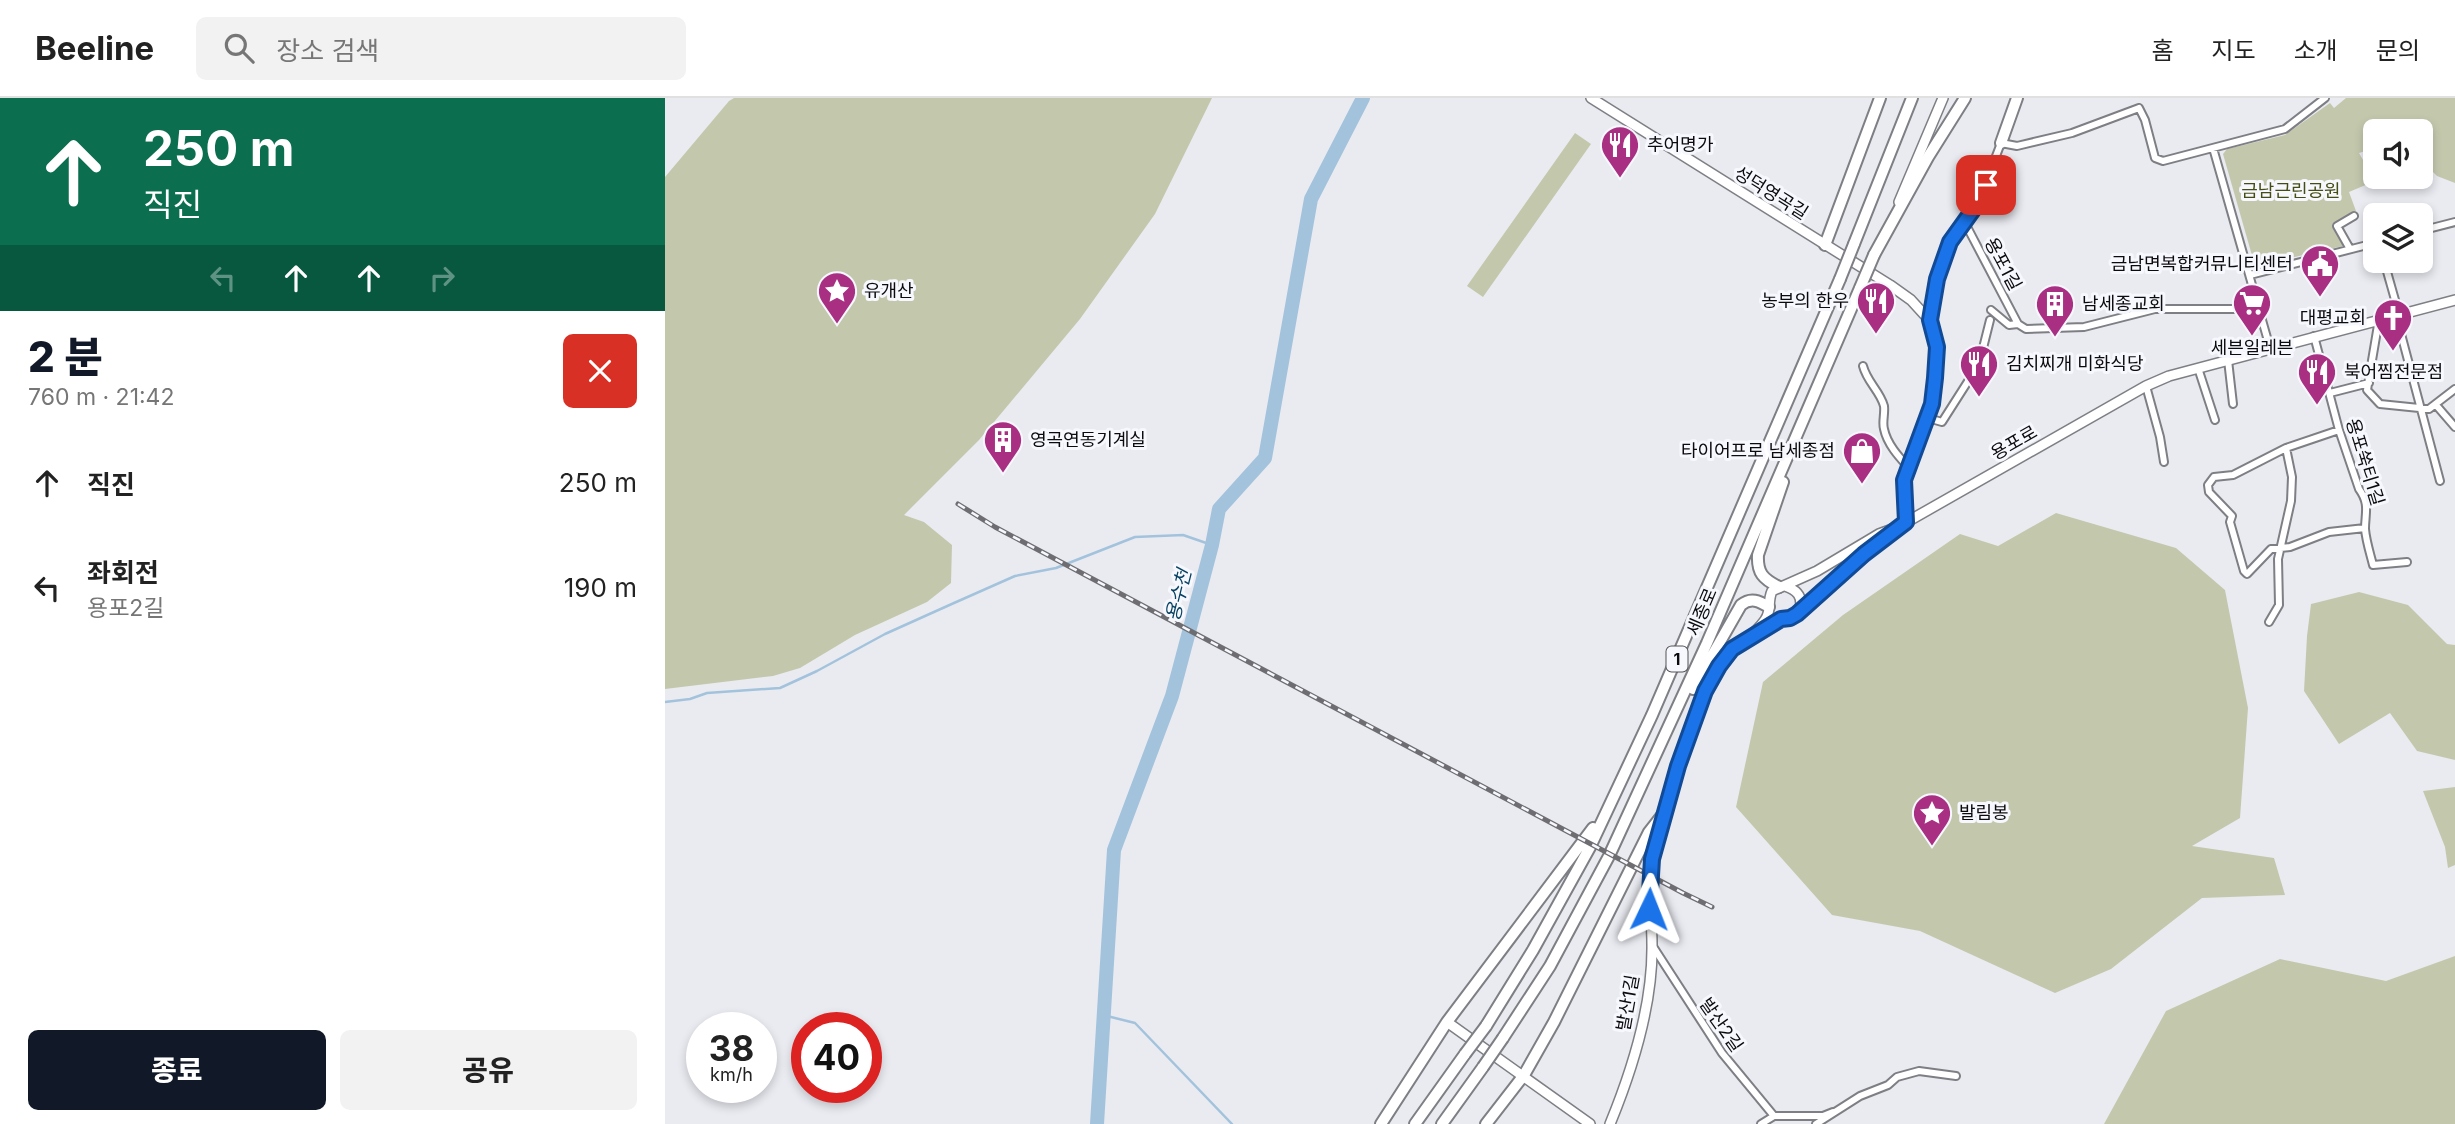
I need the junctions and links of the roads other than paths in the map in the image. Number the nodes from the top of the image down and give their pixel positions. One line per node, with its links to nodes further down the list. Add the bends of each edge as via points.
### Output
1 (1591, 98): 19 (street, 성덕영곡길)
2 (1880, 98): 19 (highway)
3 (1912, 98): 13 (highway, 세종로 / 1)
4 (1918, 98): 13 (street)
5 (1943, 98): 18 (street)
6 (1965, 98): 18 (highway, 세종로 / 1)
7 (2017, 98): 11 (highway)
8 (2325, 98): 12 (street, via 2285,129)
9 (2142, 99): 10 (street)
10 (2139, 108): 11 (street, via 2072,133 2017,146); 12 (street, via 2155,158 2162,161)
11 (2001, 143): 16 (street, via 1978,203)
12 (2213, 148): 23 (street)
13 (1874, 193): 64 (highway, 세종로 / 1, bridge)
14 (2354, 216): 21 (street, via 2337,226)
15 (2455, 222): 17 (street)
16 (1965, 223): 29 (street, via 1946,250); 31 (street, 용포1길)
17 (2433, 228)
18 (1885, 236): 43 (highway, 세종로 / 1, bridge)
19 (1825, 245): 29 (street, 성덕영곡길, via 1911,300)
20 (2363, 246): 21 (street)
21 (2350, 249): 23 (street)
22 (2387, 273): 27 (street)
23 (2250, 275): 25 (street)
24 (2455, 300): 27 (street, 용포로)
25 (2259, 309): 31 (street, via 2155,309 2084,327 2052,329 2026,329); 33 (street)
26 (1991, 310): 31 (street, via 2009,325)
27 (2397, 314): 28 (street, 용포로); 44 (street)
28 (2379, 319): 32 (street, 용포로); 37 (street)
29 (1930, 320): 45 (street, via 1937,347)
30 (1990, 320): 45 (street, via 1979,364 1942,422)
31 (2018, 324)
32 (2314, 336): 33 (street, 용포로); 40 (street, 용포쑥티1길)
33 (2270, 348): 34 (street, 용포로)
34 (2228, 360): 36 (street, 용포로); 41 (street)
35 (1863, 366): 51 (street, via 1884,407 1884,429 1892,447)
36 (2198, 368): 38 (street, 용포로); 46 (street)
37 (2369, 383): 40 (street); 44 (street, via 2367,390 2380,404)
38 (2146, 386): 50 (street); 53 (street, 용포로)
39 (2455, 389): 42 (street)
40 (2330, 393): 48 (street, 용포쑥티1길)
41 (2233, 404)
42 (2436, 405): 44 (street); 47 (street)
43 (1809, 408): 57 (highway, via 1758,555 1759,573); 63 (highway, 세종로 / 1)
44 (2421, 408): 52 (street)
45 (1927, 418): 51 (street)
46 (2215, 420)
47 (2455, 427)
48 (2339, 430): 49 (street); 54 (street, 용포쑥티1길, via 2364,496)
49 (2286, 448): 55 (street, via 2293,477); 55 (street, via 2233,475 2214,477 2208,485 2232,516 2247,574 2271,549)
50 (2164, 462)
51 (1909, 468): 53 (street, via 1904,480)
52 (2440, 481)
53 (1902, 525): 57 (street); 59 (street)
54 (2365, 528): 55 (street, via 2329,532 2290,547); 56 (street, 용포쑥티1길, via 2373,565)
55 (2280, 546): 61 (street, via 2279,605)
56 (2407, 562)
57 (1782, 587): 58 (street, via 1772,591); 59 (street, via 1798,593)
58 (1769, 609): 60 (street); 62 (street, via 1759,628); 63 (highway, via 1752,600 1741,605)
59 (1800, 609): 60 (street)
60 (1781, 619): 62 (street)
61 (2269, 622)
62 (1732, 649): 65 (street, 발산1길, via 1705,691)
63 (1669, 727): 74 (highway, 세종로 / 1, bridge, via 1609,856 1550,966)
64 (1608, 808): 67 (highway); 73 (highway, 세종로 / 1, bridge, via 1534,950)
65 (1667, 809): 66 (street, 발산1길, via 1652,859); 68 (highway, via 1649,832)
66 (1652, 945): 71 (street, 발산2길, via 1722,1054); 77 (street, 발산1길, via 1647,1010)
67 (1447, 1022): 68 (street); 72 (highway)
68 (1524, 1075): 75 (highway); 76 (street)
69 (1956, 1076): 70 (street, via 1919,1071 1897,1077)
70 (1833, 1112): 71 (street); 79 (street)
71 (1774, 1116): 78 (street)
72 (1381, 1124)
73 (1415, 1124)
74 (1443, 1124)
75 (1486, 1124)
76 (1590, 1124)
77 (1610, 1124)
78 (1761, 1124)
79 (1816, 1124)

